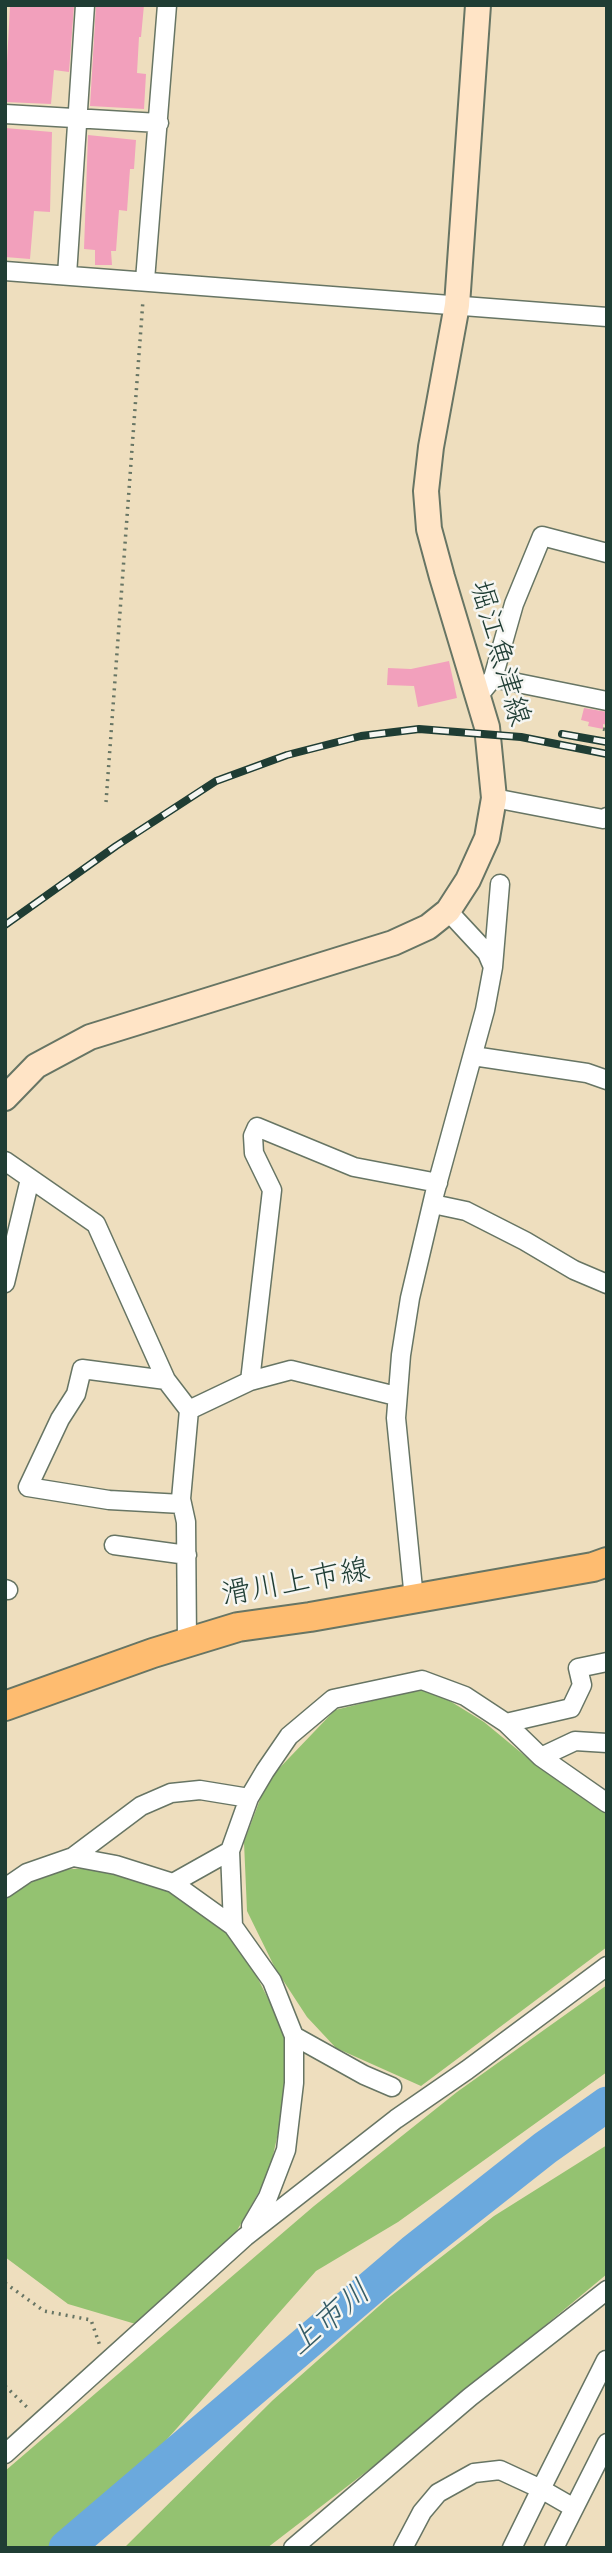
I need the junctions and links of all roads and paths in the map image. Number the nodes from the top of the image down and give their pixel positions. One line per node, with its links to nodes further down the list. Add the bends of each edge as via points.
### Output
1 (85, 5): 5 (street)
2 (167, 5): 6 (street)
3 (478, 5): 10 (main road, 堀江魚津線)
4 (5, 114): 5 (street)
5 (78, 118): 6 (street); 8 (street)
6 (159, 123): 9 (street)
7 (5, 271): 8 (street)
8 (68, 275): 9 (street)
9 (145, 280): 10 (street); 16 (path)
10 (457, 305): 11 (street); 13 (main road, 堀江魚津線, via 426,491 429,529)
11 (607, 317)
12 (607, 553): 13 (street, via 542,536)
13 (486, 687): 14 (street); 15 (main road, 堀江魚津線)
14 (607, 701)
15 (494, 798): 17 (street); 19 (main road, 堀江魚津線, via 487,838)
16 (106, 802)
17 (607, 817)
18 (500, 884): 20 (street)
19 (448, 911): 20 (street, via 487,953); 23 (main road, 堀江魚津線, via 428,928 393,943 90,1037 36,1066)
20 (493, 967): 21 (street)
21 (473, 1055): 22 (street); 26 (street)
22 (607, 1080)
23 (5, 1098)
24 (5, 1161): 25 (street)
25 (30, 1179): 28 (street); 30 (street, via 96,1224)
26 (438, 1183): 27 (street); 31 (street, via 354,1167 257,1127 254,1153 272,1190)
27 (433, 1204): 29 (street, via 466,1211); 32 (street, via 410,1298)
28 (5, 1283)
29 (607, 1284)
30 (166, 1380): 33 (street); 34 (street, via 82,1369 76,1394 29,1488 109,1500)
31 (250, 1381): 32 (street, via 291,1370); 33 (street)
32 (396, 1396): 38 (street)
33 (189, 1410): 34 (street)
34 (182, 1504): 36 (street)
35 (114, 1545): 36 (street)
36 (187, 1555): 39 (street)
37 (607, 1562): 38 (main road, 滑川上市線)
38 (414, 1598): 39 (main road, 滑川上市線, via 238,1627)
39 (187, 1642): 41 (main road, 滑川上市線)
40 (607, 1662): 42 (street, via 578,1668 582,1685 571,1708)
41 (5, 1706)
42 (506, 1723): 44 (street); 45 (street, via 465,1696 422,1680 333,1699 289,1736)
43 (607, 1743): 44 (street, via 575,1741)
44 (541, 1757): 46 (street)
45 (248, 1798): 47 (street); 48 (street, via 200,1790 171,1793 141,1806)
46 (607, 1803)
47 (230, 1851): 49 (street); 51 (street)
48 (73, 1857): 49 (street); 50 (street, via 27,1872)
49 (173, 1883): 51 (street)
50 (5, 1888)
51 (233, 1926): 53 (street, via 272,1981)
52 (607, 1966): 55 (street, via 396,2119)
53 (294, 2036): 54 (street); 55 (street, via 295,2082 286,2150 268,2197)
54 (391, 2087)
55 (244, 2237): 59 (street)
56 (5, 2283): 59 (path, via 44,2311 91,2320)
57 (607, 2290): 66 (street, via 470,2397)
58 (606, 2360): 64 (street)
59 (106, 2363): 61 (street)
60 (5, 2386): 61 (path)
61 (42, 2421): 63 (street)
62 (607, 2443): 65 (street)
63 (5, 2454)
64 (541, 2489): 65 (street); 67 (street, via 500,2470 474,2473 438,2493); 68 (street)
65 (574, 2508): 69 (street)
66 (293, 2548)
67 (403, 2548)
68 (512, 2548)
69 (554, 2548)

